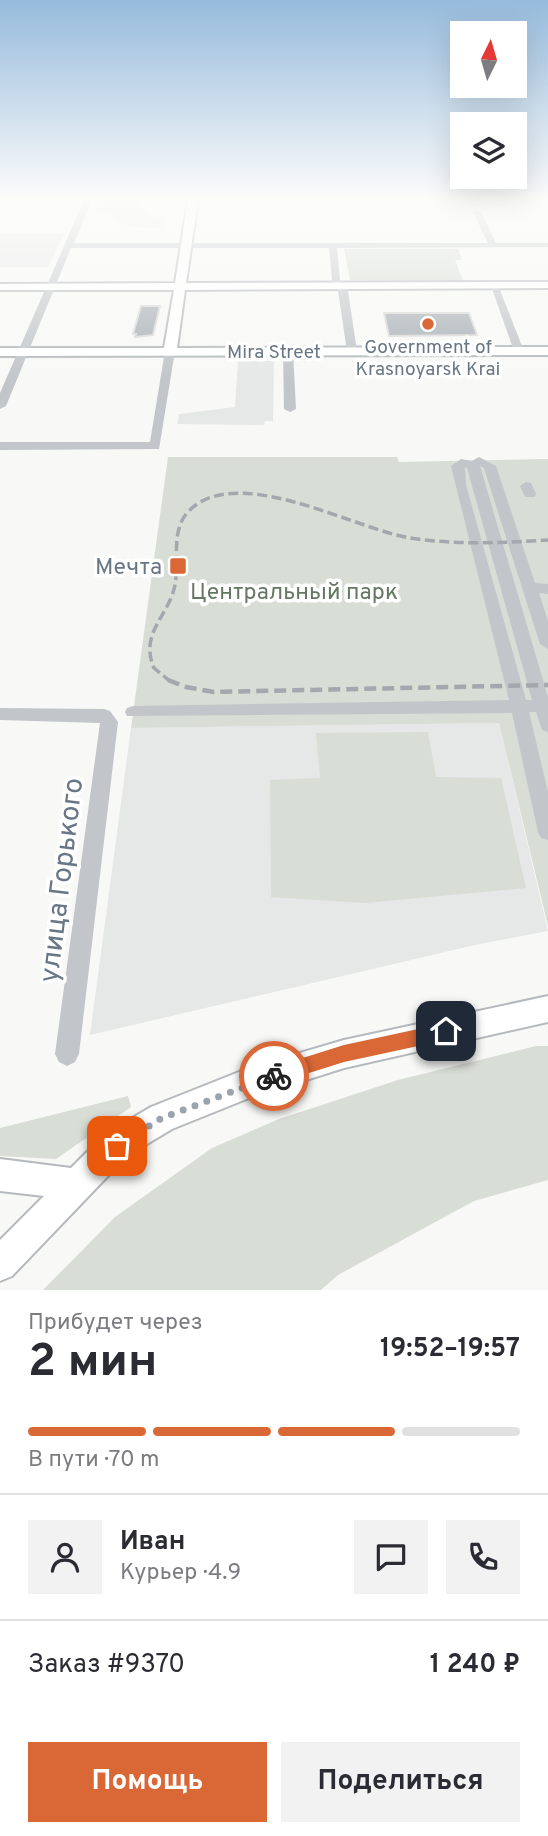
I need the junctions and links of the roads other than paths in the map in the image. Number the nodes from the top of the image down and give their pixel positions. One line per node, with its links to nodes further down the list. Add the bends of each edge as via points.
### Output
1 (63, 260): 7 (street)
2 (185, 260): 8 (main road)
3 (334, 260): 9 (street)
4 (492, 285): 5 (main road); 9 (main road); 13 (street)
5 (548, 285)
6 (0, 286): 7 (main road)
7 (52, 286): 8 (main road); 16 (street)
8 (181, 286): 9 (main road); 10 (main road)
9 (340, 286): 12 (street)
10 (170, 351): 11 (main road, Mira Street); 16 (main road, Mira Street); 19 (street, via 155,446)
11 (288, 351): 12 (main road, Mira Street); 18 (street)
12 (352, 351): 13 (main road, Mira Street)
13 (519, 351): 14 (main road, Mira Street)
14 (548, 351)
15 (0, 352): 16 (main road, Mira Street)
16 (23, 352): 17 (street)
17 (0, 406)
18 (290, 409)
19 (0, 446)
20 (473, 466): 21 (street, via 479,461 490,466); 24 (street, via 465,461 457,466 460,485); 25 (street)
21 (529, 587): 22 (street); 23 (street)
22 (548, 589)
23 (548, 644)
24 (519, 706): 25 (street); 26 (street); 29 (street)
25 (545, 706): 28 (street)
26 (133, 712)
27 (0, 714): 31 (street, улица Горького, via 104,715 109,722)
28 (548, 726)
29 (548, 832)
30 (548, 1009): 33 (main road, via 344,1054 250,1083 162,1118 117,1146)
31 (67, 1054)
32 (0, 1175): 33 (main road)
33 (78, 1185): 34 (main road)
34 (0, 1264)

